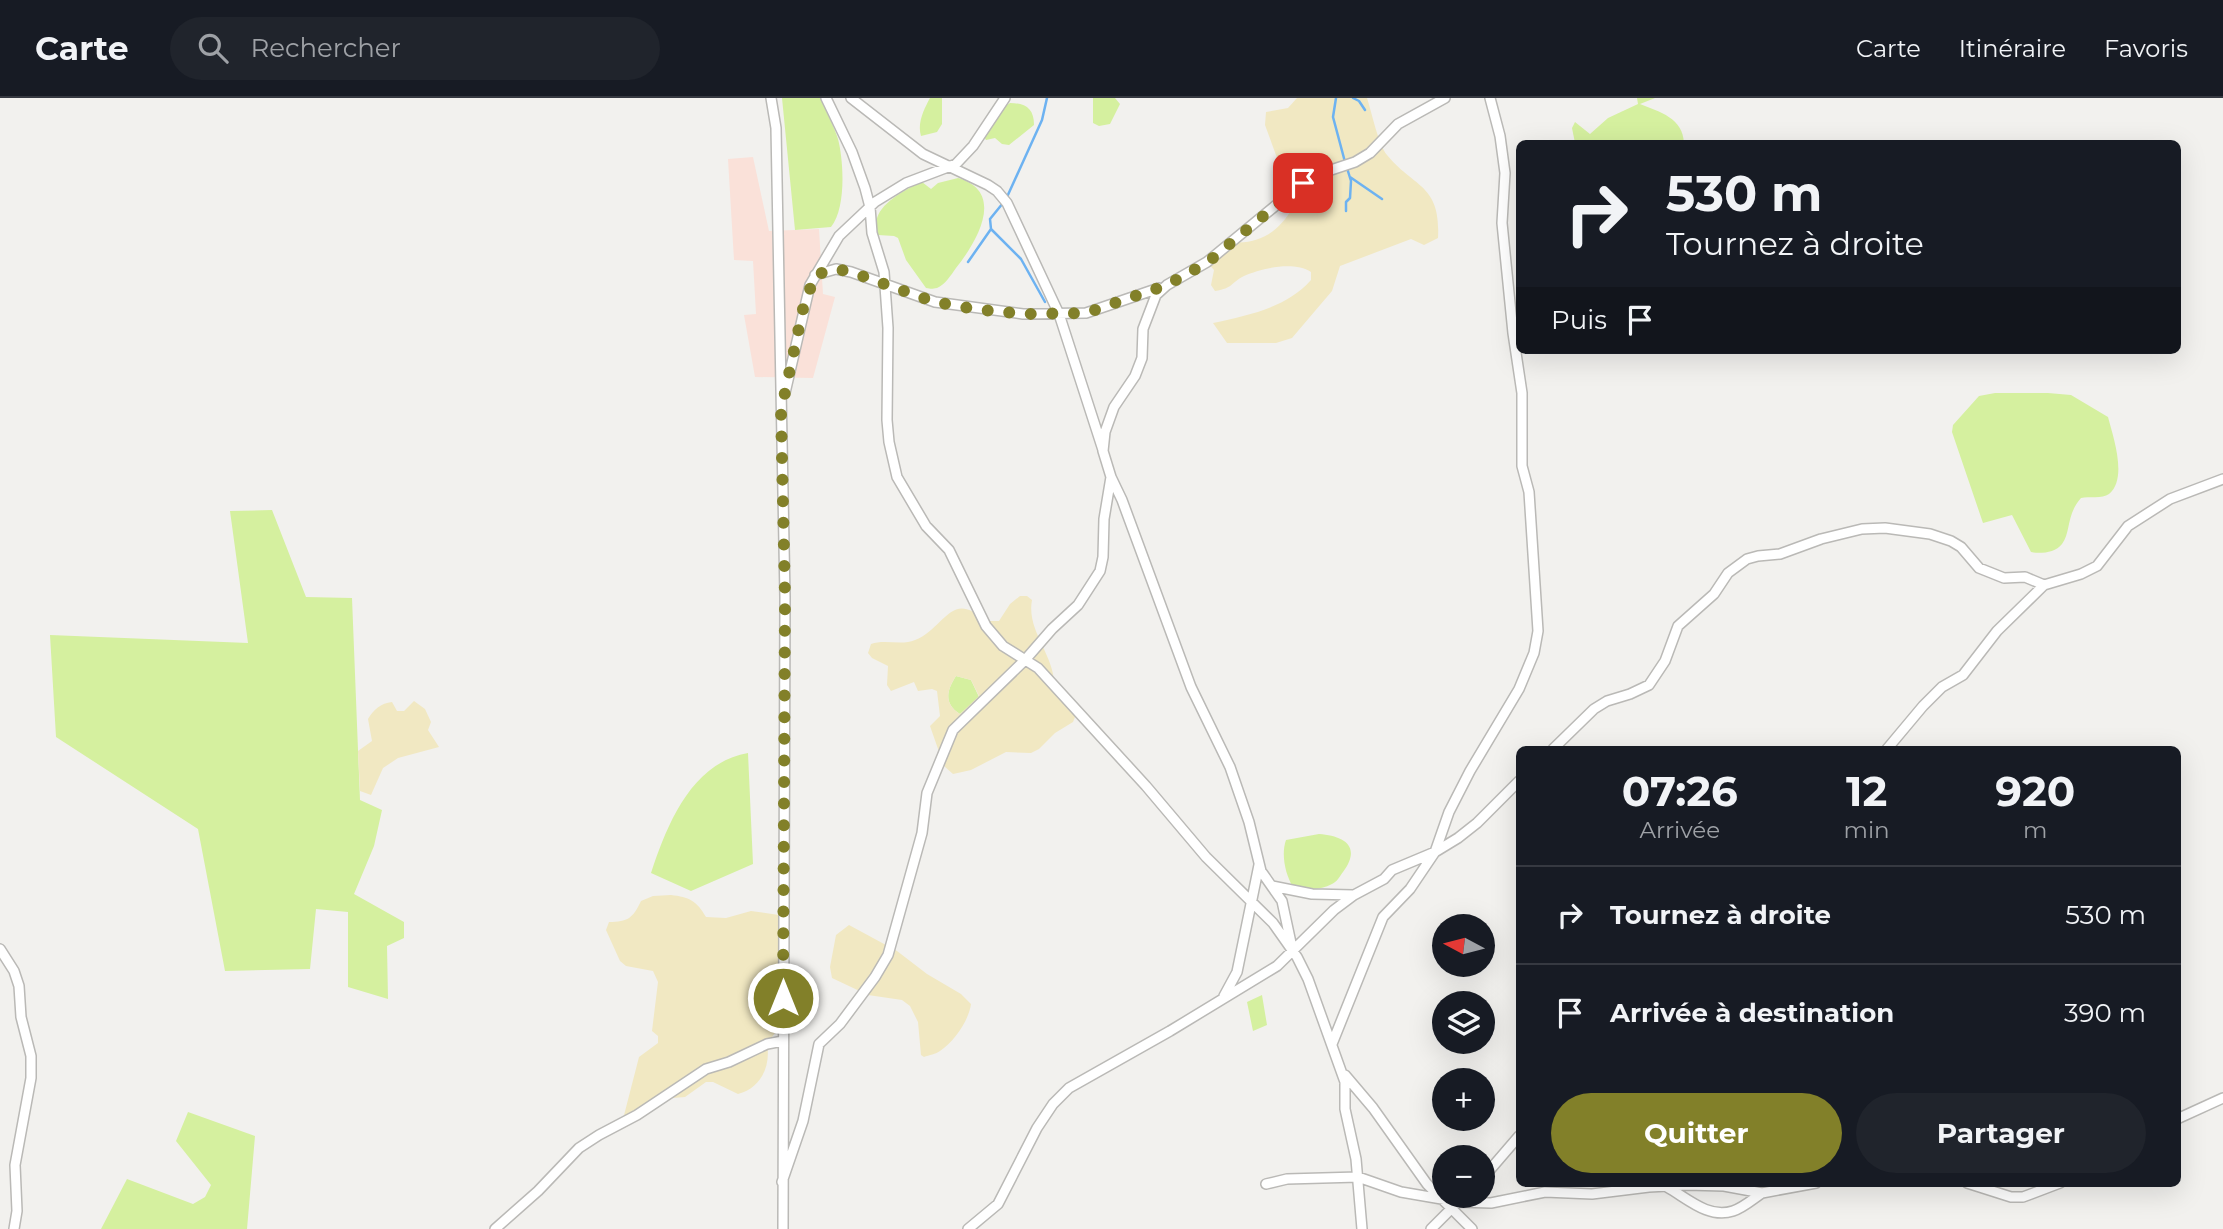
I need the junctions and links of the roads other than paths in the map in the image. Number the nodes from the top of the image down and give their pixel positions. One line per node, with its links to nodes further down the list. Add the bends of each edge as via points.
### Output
1 (771, 98): 15 (street, via 776,128)
2 (826, 98): 8 (street, via 852,152)
3 (851, 98): 7 (street, via 923,154)
4 (1005, 98): 7 (street, via 973,146)
5 (1445, 98): 11 (street, via 1398,124 1370,153 1303,183 1208,262)
6 (1490, 98): 13 (street, via 1505,173 1503,223)
7 (950, 167): 8 (street, via 906,183); 12 (street, via 989,185 1007,203)
8 (870, 207): 9 (street, via 839,236); 10 (street)
9 (815, 275): 10 (street, via 836,269); 15 (street)
10 (886, 284): 12 (street, via 935,302 974,309); 20 (street, via 887,420 897,477 926,526 949,550 986,626 1003,646)
11 (1167, 285): 12 (street, via 1086,313); 16 (street, via 1149,310 1142,358 1114,407)
12 (1059, 314): 16 (street)
13 (1516, 353)
14 (1516, 354): 24 (street, via 1538,631 1519,689 1470,771)
15 (781, 411): 32 (street)
16 (1103, 451): 17 (street)
17 (1111, 477): 20 (street, via 1100,571 1078,605); 25 (street, via 1191,687 1230,767)
18 (2223, 478): 19 (street, via 2170,499 2127,526 2096,566)
19 (2044, 585): 21 (street, via 1979,568 1951,541 1885,528 1861,529 1780,554 1758,556 1728,573 1714,594 1678,626 1665,661 1649,685 1606,701); 22 (street, via 1997,631 1964,675 1942,687)
20 (1025, 660): 28 (street, via 1038,668); 40 (street, via 949,736 927,793 922,833 888,955 840,1024 819,1044 803,1121)
21 (1556, 746)
22 (1890, 746)
23 (1516, 784): 24 (street, via 1477,823)
24 (1435, 852): 27 (street, via 1392,870); 33 (street, via 1410,889 1383,917)
25 (1259, 863): 26 (street); 28 (street)
26 (1272, 886): 27 (street, via 1312,894); 30 (street, via 1285,911)
27 (1354, 895): 30 (street)
28 (1252, 904): 30 (street, via 1273,923); 31 (street, via 1237,972)
29 (0, 949): 54 (street, via 19,986 31,1056 15,1165)
30 (1293, 952): 31 (street); 33 (street, via 1308,979)
31 (1222, 999): 57 (street, via 1069,1088 1037,1128 998,1204)
32 (783, 1041): 40 (street); 55 (street, via 706,1069 579,1148)
33 (1332, 1046): 34 (street)
34 (1342, 1072): 39 (street); 48 (street)
35 (2223, 1098): 36 (street)
36 (2181, 1117)
37 (1516, 1139): 38 (street)
38 (1495, 1164)
39 (1358, 1177): 41 (street); 50 (street, via 1401,1192); 58 (street)
40 (782, 1182): 56 (street)
41 (1266, 1184)
42 (1656, 1187): 51 (street, via 1592,1194 1545,1192)
43 (1666, 1187): 49 (street, via 1698,1208 1712,1211 1732,1212)
44 (1729, 1187): 49 (street)
45 (1794, 1187): 49 (street)
46 (1980, 1187): 47 (street, via 2023,1197)
47 (2049, 1187)
48 (1432, 1189)
49 (1762, 1193)
50 (1432, 1196)
51 (1495, 1202)
52 (1452, 1208): 59 (street)
53 (1461, 1208): 60 (street)
54 (14, 1229)
55 (495, 1229)
56 (783, 1229)
57 (968, 1229)
58 (1362, 1229)
59 (1431, 1229)
60 (1472, 1229)

